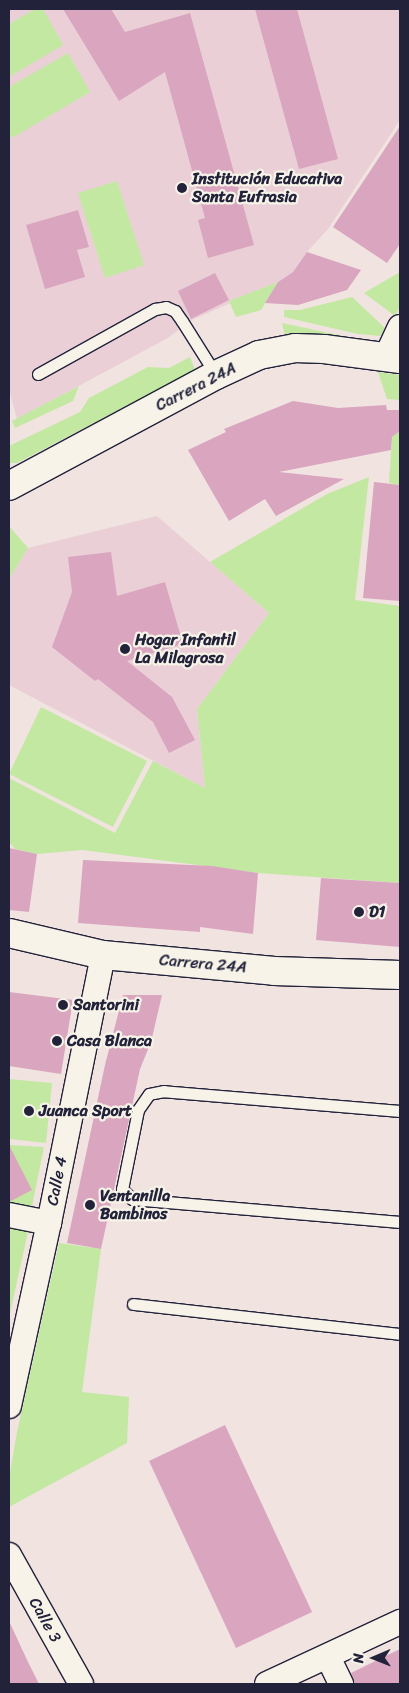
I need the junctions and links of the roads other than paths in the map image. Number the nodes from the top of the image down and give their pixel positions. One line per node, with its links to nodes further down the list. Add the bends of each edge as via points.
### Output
1 (400, 327): 2 (street)
2 (393, 358): 4 (street, Carrera 24A, via 295,348 259,355)
3 (38, 374): 4 (lane, via 154,309 166,307 175,311)
4 (216, 375): 5 (street, Carrera 24A)
5 (9, 486)
6 (9, 933): 7 (street, Carrera 24A)
7 (103, 955): 8 (street, Carrera 24A, via 274,971); 11 (street, Calle 4)
8 (400, 975)
9 (400, 1111): 12 (lane, via 164,1091 149,1094 138,1110 122,1189 132,1199)
10 (9, 1215): 11 (street)
11 (49, 1222): 15 (street, Calle 4)
12 (400, 1222)
13 (133, 1304): 14 (lane)
14 (400, 1334)
15 (9, 1406)
16 (9, 1555): 19 (street, Calle 3)
17 (400, 1622): 18 (street)
18 (328, 1657): 20 (street); 21 (street)
19 (81, 1684)
20 (267, 1684)
21 (341, 1684)

